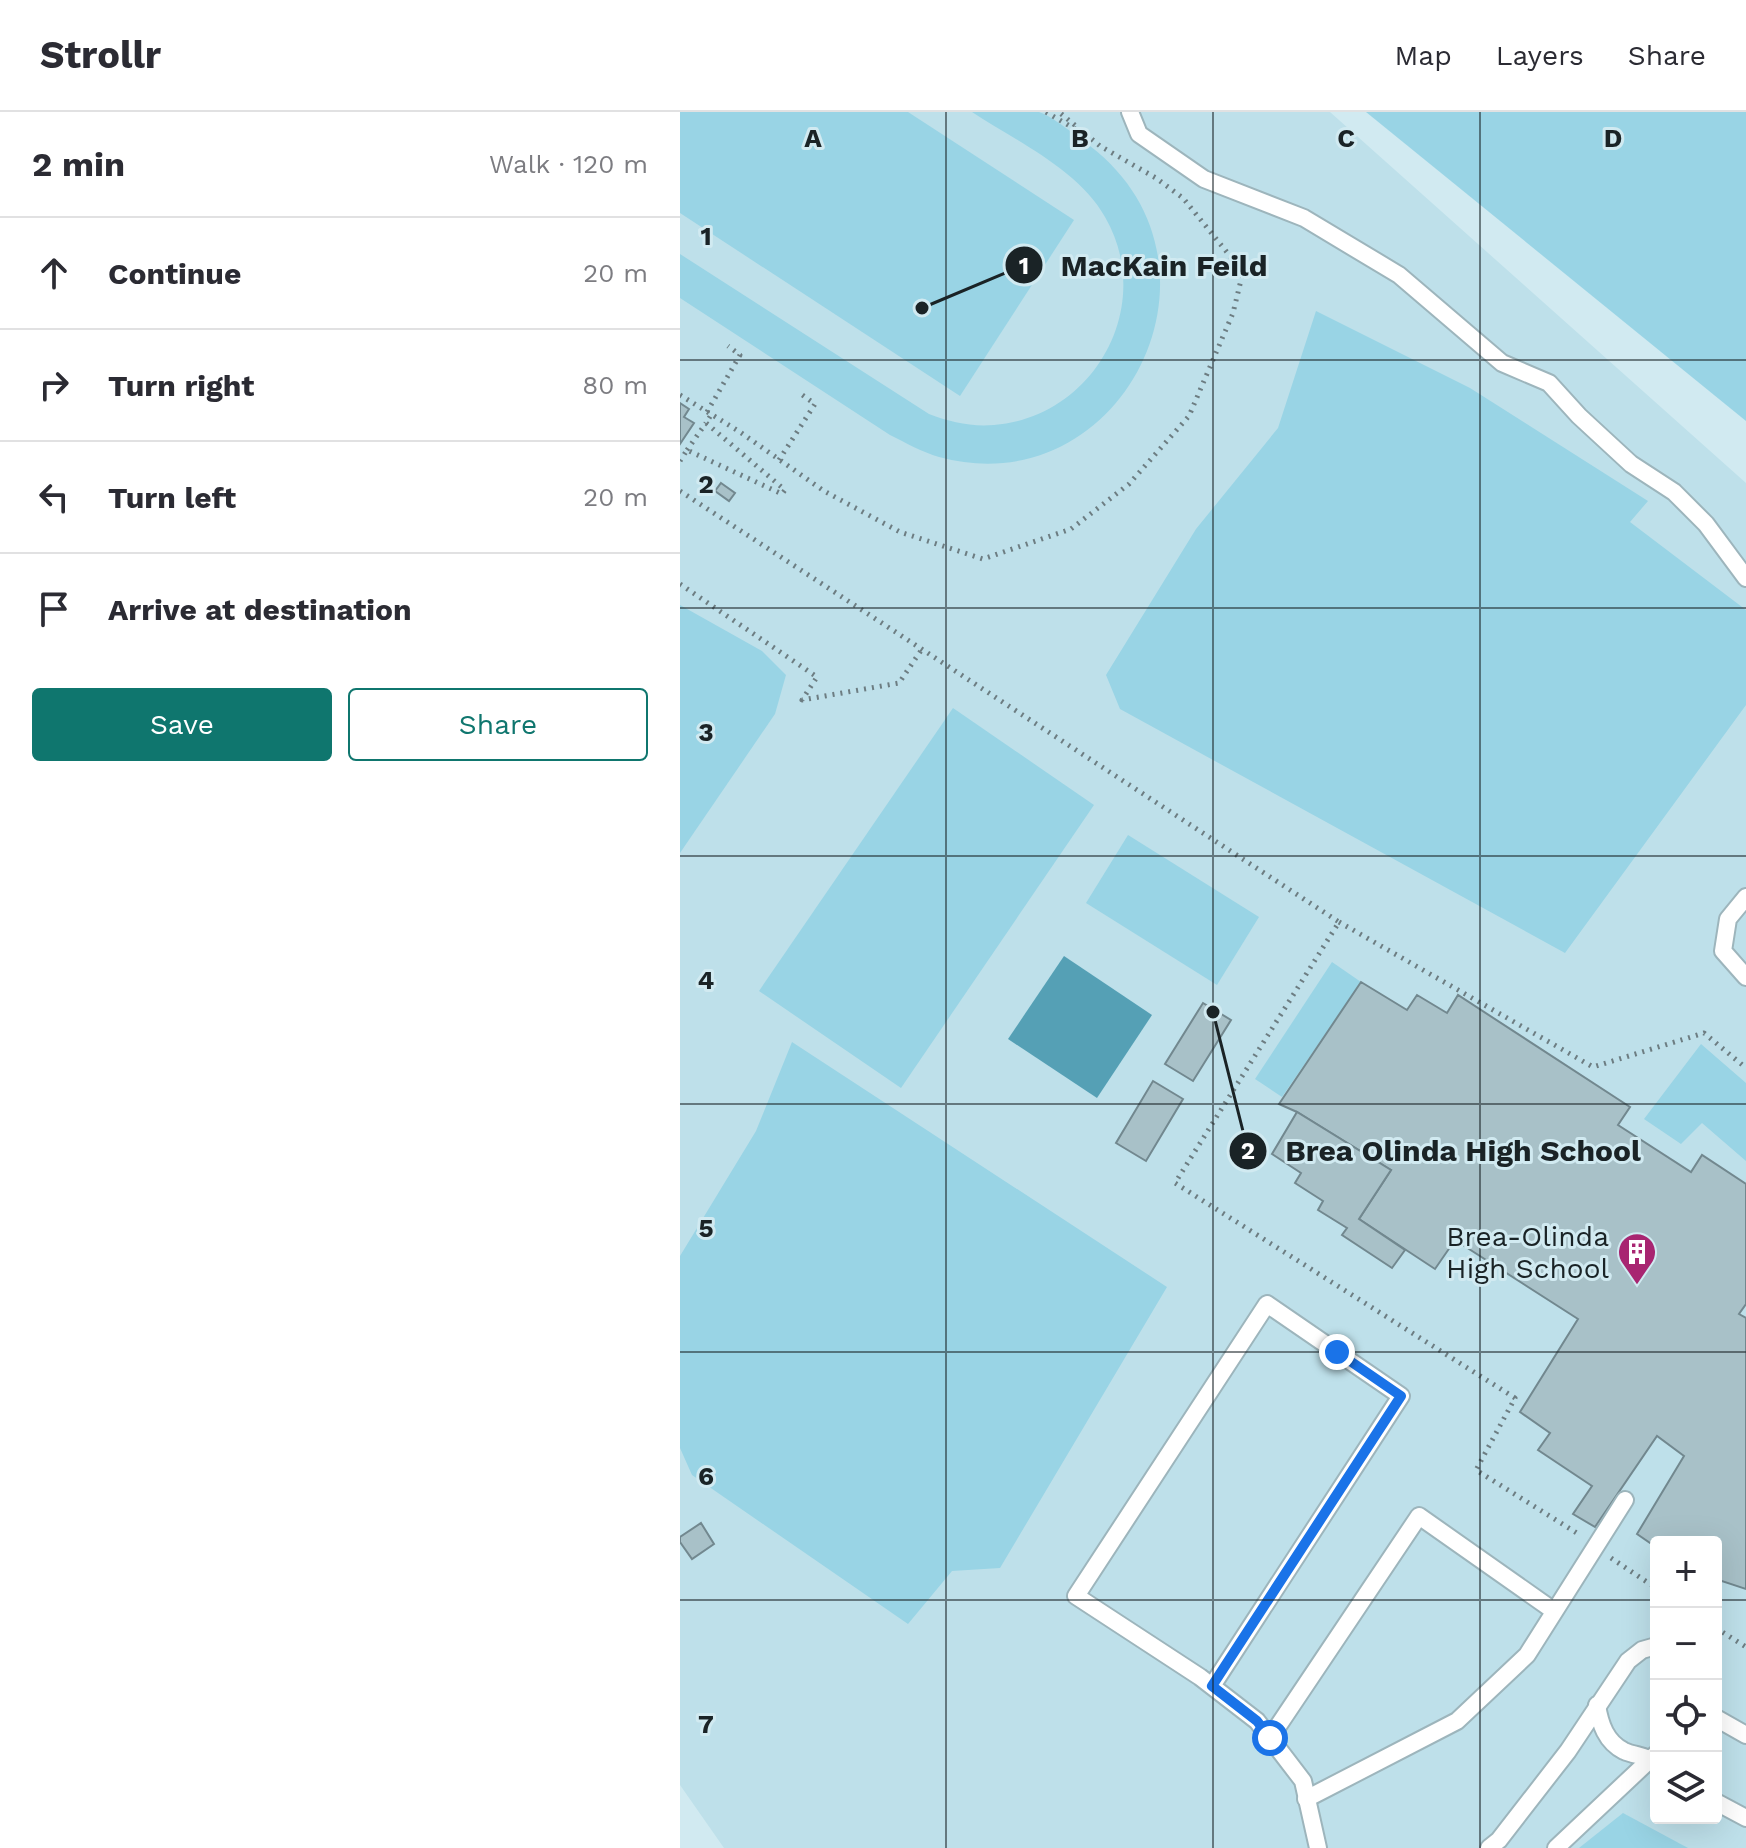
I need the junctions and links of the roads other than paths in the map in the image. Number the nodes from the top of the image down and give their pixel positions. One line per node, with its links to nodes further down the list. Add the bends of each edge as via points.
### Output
1 (1130, 112): 2 (lane, via 1139,134 1204,179 1304,218 1399,275 1502,363 1549,383 1631,464 1674,492)
2 (1746, 578)
3 (1746, 897): 4 (lane, via 1728,919 1723,951)
4 (1746, 977)
5 (1625, 1500): 6 (lane)
6 (1554, 1611): 12 (lane, via 1419,1516); 15 (lane, via 1527,1655 1457,1721)
7 (1650, 1648): 9 (lane, via 1628,1661)
8 (1212, 1686): 8 (lane, via 1401,1396 1267,1304 1076,1596); 12 (lane)
9 (1597, 1705): 13 (lane, via 1608,1737 1623,1750); 19 (lane, via 1568,1751)
10 (1722, 1721): 11 (lane)
11 (1746, 1735)
12 (1270, 1738): 15 (lane, via 1303,1781)
13 (1650, 1757)
14 (1650, 1762): 20 (lane)
15 (1306, 1799): 18 (lane)
16 (1722, 1805): 17 (lane)
17 (1746, 1818)
18 (1318, 1848)
19 (1489, 1848)
20 (1556, 1848)

